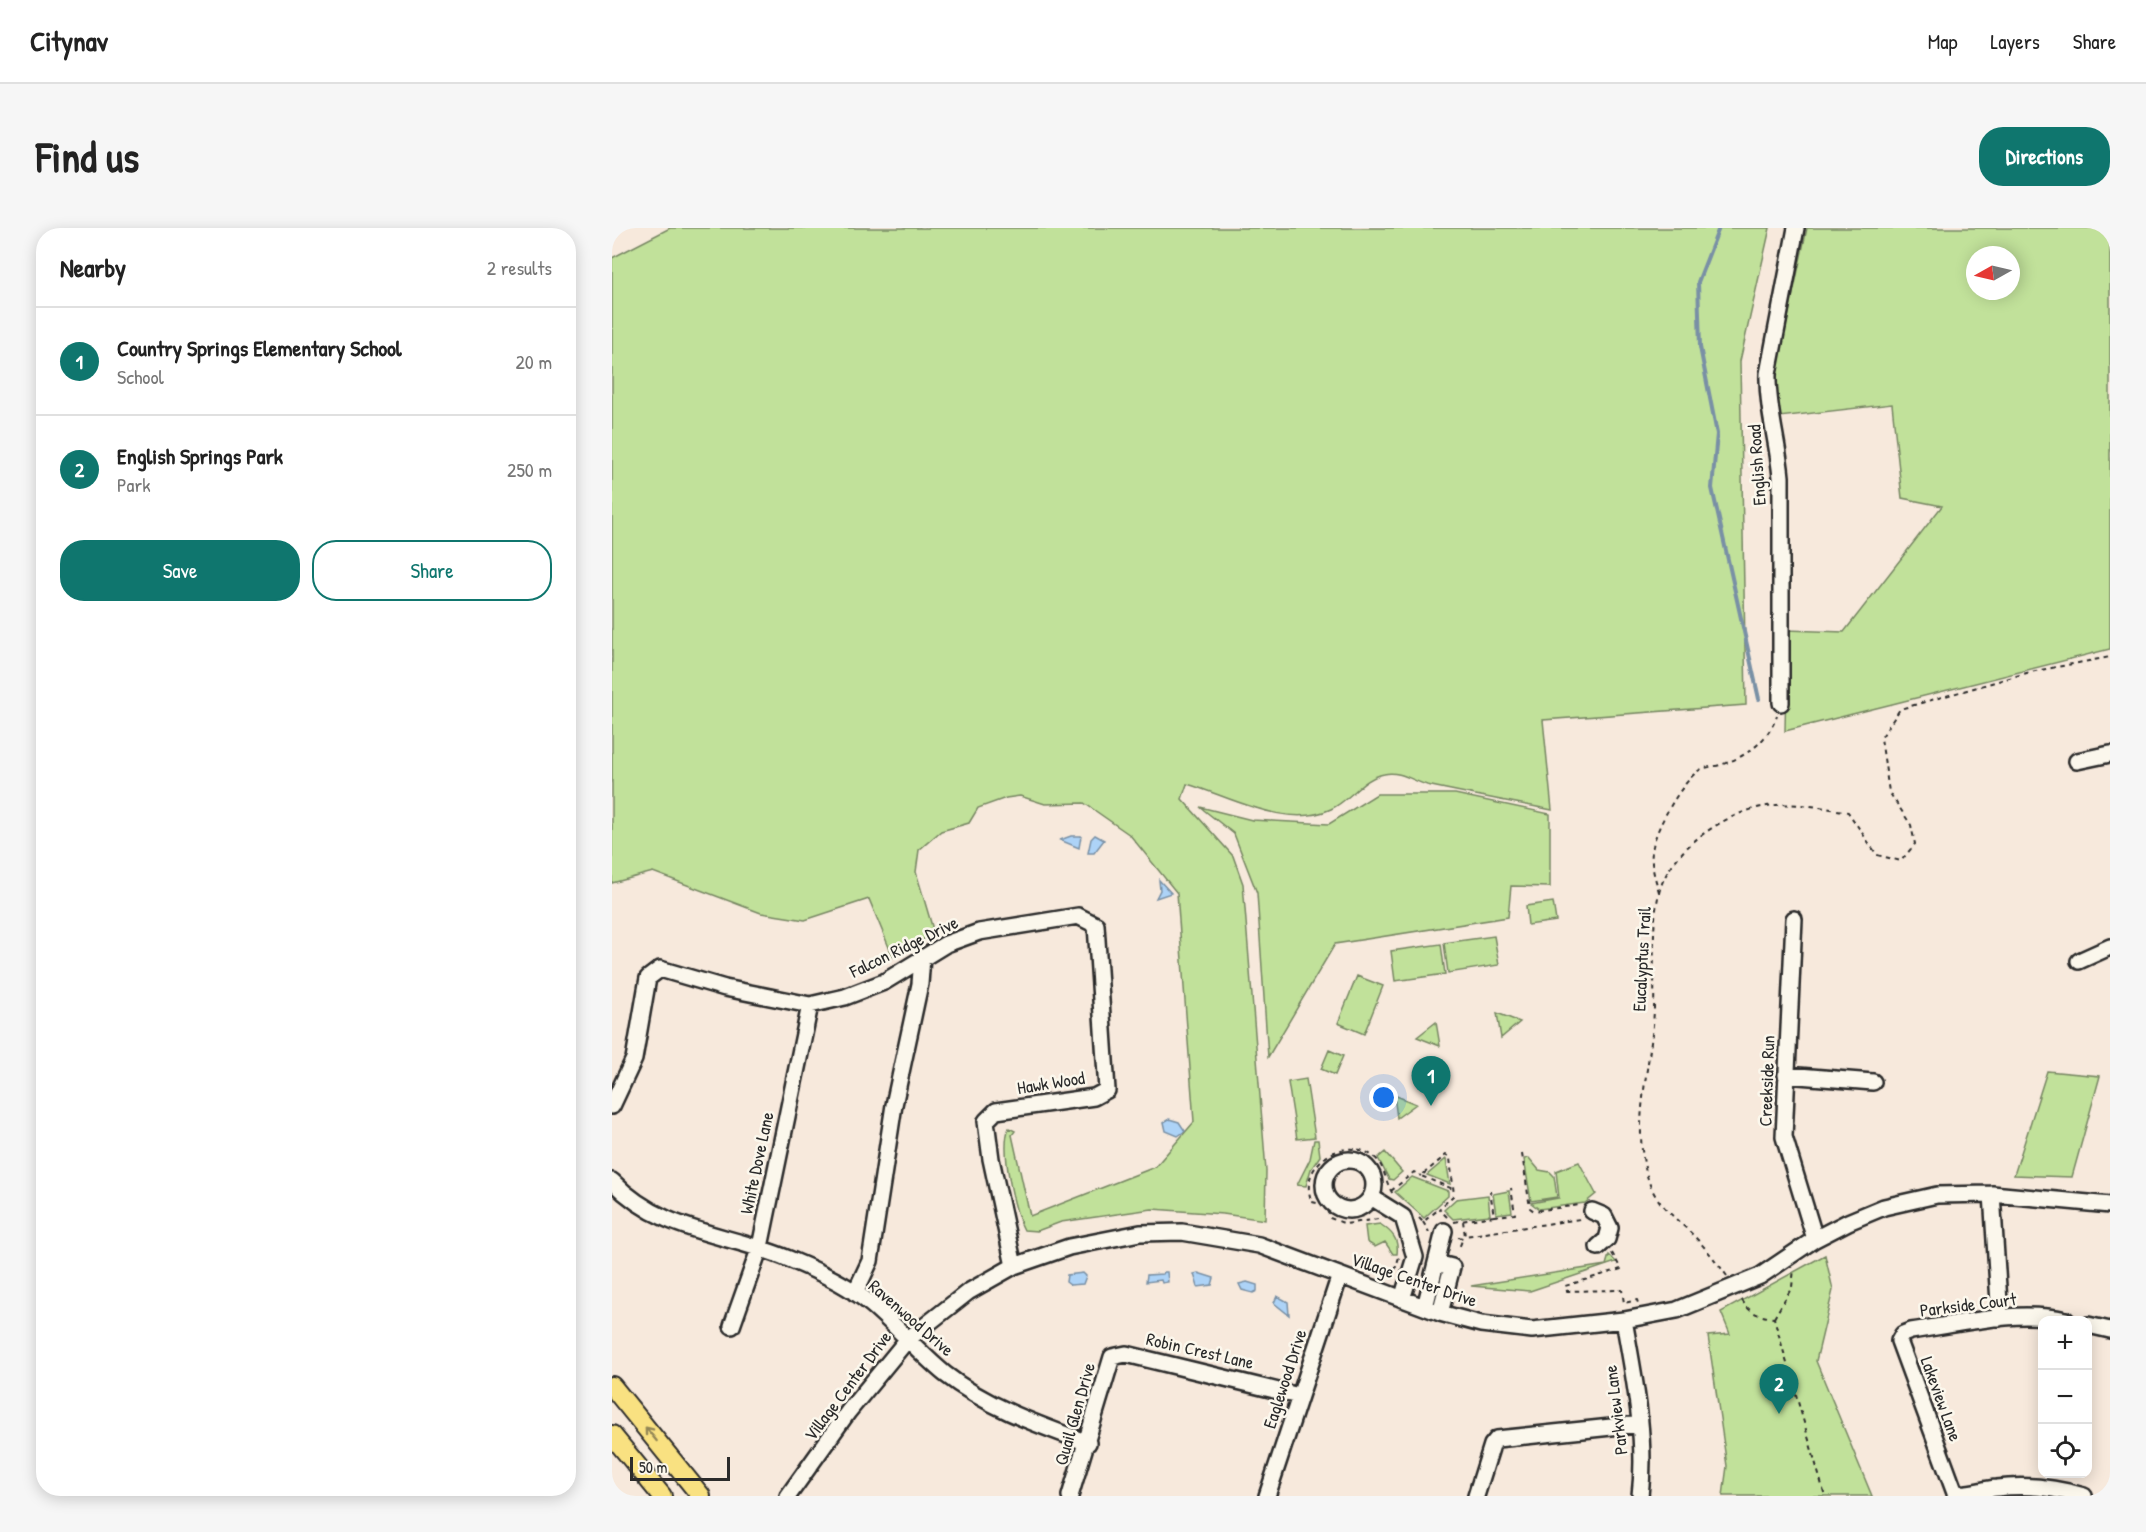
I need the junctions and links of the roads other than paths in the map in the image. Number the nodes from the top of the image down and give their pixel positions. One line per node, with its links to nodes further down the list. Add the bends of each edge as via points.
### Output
1 (1796, 228): 2 (street, English Road, via 1768,374 1781,477)
2 (1781, 703)
3 (2110, 754): 4 (street)
4 (2077, 761)
5 (1794, 919): 11 (street, Creekside Run)
6 (1096, 925): 8 (street, Falcon Ridge Drive, via 1078,916 1000,927 958,939); 24 (street, Hawk Wood, via 1107,1090 1094,1097 996,1111 986,1121)
7 (2110, 946): 9 (street)
8 (922, 957): 10 (street, Falcon Ridge Drive, via 884,982); 26 (street, via 870,1261)
9 (2079, 961)
10 (810, 1005): 13 (street, Falcon Ridge Drive, via 725,988 660,969 648,978 634,1059); 21 (street, White Dove Lane)
11 (1785, 1076): 12 (street); 20 (street, Creekside Run, via 1784,1137)
12 (1873, 1082)
13 (612, 1106)
14 (612, 1180): 21 (street, Ravenwood Drive, via 653,1214 696,1231)
15 (1992, 1194): 17 (street, Village Center Drive); 20 (street, Village Center Drive, via 1937,1195 1884,1207); 30 (street)
16 (1369, 1200): 27 (street, via 1399,1221 1409,1255)
17 (2110, 1205)
18 (1587, 1215): 22 (street, via 1604,1216 1610,1228 1607,1239)
19 (1444, 1231): 23 (street)
20 (1815, 1239): 32 (street, Village Center Drive, via 1760,1276 1677,1310)
21 (760, 1247): 26 (street, Ravenwood Drive); 33 (street, White Dove Lane)
22 (1598, 1247)
23 (1436, 1263): 28 (street); 29 (street, via 1452,1267)
24 (1014, 1266): 25 (street, Village Center Drive, via 1069,1247 1140,1233 1182,1232 1259,1245); 37 (street, Village Center Drive, via 968,1292)
25 (1340, 1275): 27 (street, Village Center Drive); 40 (street, Eaglewood Drive)
26 (855, 1293): 37 (street, Ravenwood Drive)
27 (1398, 1298): 28 (street, Village Center Drive)
28 (1425, 1307): 29 (street, Village Center Drive)
29 (1440, 1313): 32 (street, Village Center Drive, via 1519,1330)
30 (2000, 1318): 31 (street, Parkside Court); 36 (street, Parkside Court)
31 (2038, 1318)
32 (1624, 1320): 41 (street, Parkview Lane)
33 (732, 1326)
34 (2092, 1326): 35 (street)
35 (2110, 1330)
36 (1911, 1331): 44 (street, Lakeview Lane, via 1899,1341 1955,1493 1964,1495 1997,1488)
37 (907, 1340): 43 (street, Ravenwood Drive, via 947,1375 1011,1414); 47 (street, Village Center Drive, via 848,1412)
38 (1126, 1354): 40 (street, Robin Crest Lane); 43 (street, Quail Glen Drive, via 1112,1358)
39 (612, 1386): 46 (main road, one-way to 39)
40 (1299, 1396): 49 (street, Eaglewood Drive)
41 (1640, 1424): 50 (street, via 1497,1439); 51 (street, Parkview Lane)
42 (612, 1435): 45 (main road)
43 (1088, 1443): 48 (street, Quail Glen Drive)
44 (2054, 1492): 52 (street)
45 (662, 1496)
46 (701, 1496)
47 (788, 1496)
48 (1070, 1496)
49 (1267, 1496)
50 (1476, 1496)
51 (1640, 1496)
52 (2084, 1496)

